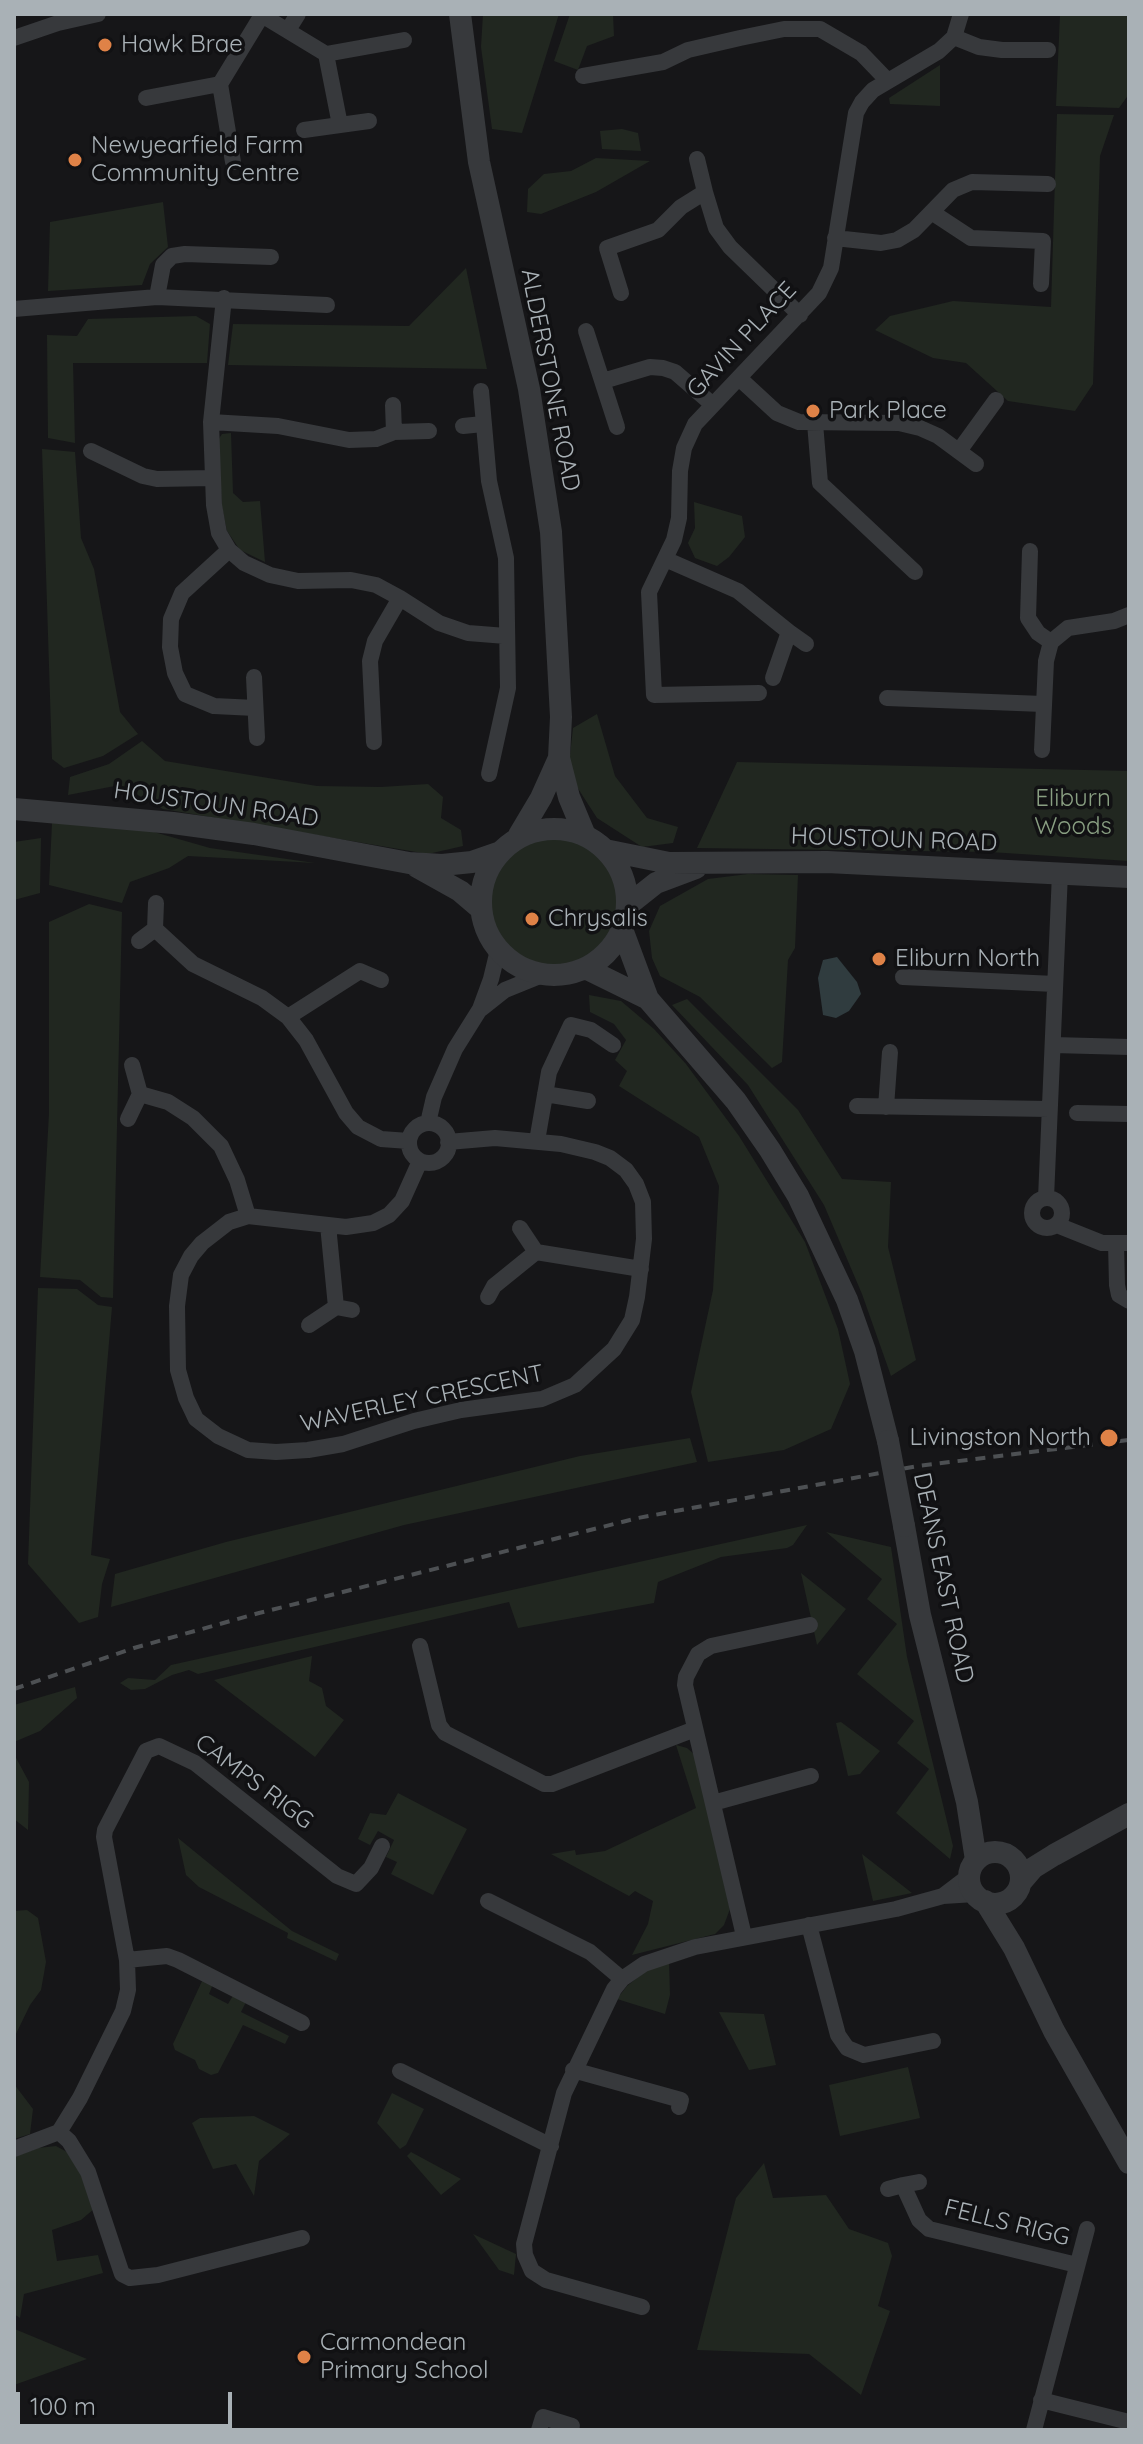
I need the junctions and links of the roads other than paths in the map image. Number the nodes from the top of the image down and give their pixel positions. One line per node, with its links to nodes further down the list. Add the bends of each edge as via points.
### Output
1 (98, 14): 6 (street)
2 (298, 14): 7 (street)
3 (460, 14): 73 (street, ALDERSTONE ROAD, via 479,162 529,389 551,532)
4 (961, 14): 8 (street)
5 (261, 15): 7 (street); 15 (street)
6 (77, 16): 9 (street)
7 (288, 30): 12 (street)
8 (954, 37): 11 (street, via 990,49); 14 (street, GAVIN PLACE)
9 (14, 38)
10 (404, 40): 12 (street)
11 (1048, 50)
12 (326, 54): 18 (street)
13 (583, 76): 14 (street, via 663,62 688,50 784,29 820,29 861,53)
14 (888, 81): 25 (street, GAVIN PLACE, via 873,90 856,113)
15 (220, 84): 16 (street); 21 (street)
16 (146, 98)
17 (369, 121): 18 (street)
18 (340, 125): 19 (street)
19 (304, 130)
20 (697, 159): 23 (street)
21 (233, 162)
22 (1048, 184): 24 (street, via 972,182 953,190)
23 (705, 192): 28 (street, via 658,230 604,241); 33 (street, via 716,228 730,247)
24 (933, 213): 25 (street, via 897,240); 27 (street, via 971,238 1043,241)
25 (835, 238): 33 (street, GAVIN PLACE, via 831,268)
26 (271, 257): 29 (street, via 233,264 172,256 163,265)
27 (1041, 284)
28 (621, 293)
29 (157, 297): 30 (street); 32 (street)
30 (224, 298): 31 (street); 41 (street)
31 (327, 305)
32 (14, 309)
33 (800, 315): 35 (street, GAVIN PLACE)
34 (586, 331): 36 (street)
35 (739, 378): 40 (street, GAVIN PLACE); 42 (street, via 777,413)
36 (603, 381): 40 (street, via 663,368); 45 (street)
37 (481, 391): 43 (street)
38 (996, 400): 49 (street)
39 (393, 405): 47 (street)
40 (713, 405): 54 (street, GAVIN PLACE, via 695,424 684,448 679,518)
41 (211, 422): 47 (street, via 278,426 349,440); 51 (street)
42 (815, 423): 49 (street, via 899,423 938,436); 55 (street, via 820,483)
43 (483, 424): 44 (street); 61 (street, via 506,558)
44 (463, 426)
45 (617, 427)
46 (429, 431): 47 (street)
47 (394, 432)
48 (91, 451): 51 (street, via 143,476)
49 (959, 451): 50 (street)
50 (976, 464)
51 (212, 478): 52 (street, via 219,533)
52 (229, 550): 58 (street, via 270,575 298,581 351,580); 69 (street, via 182,593 171,619 170,647 185,694 214,706)
53 (1030, 551): 57 (street)
54 (665, 559): 60 (street, via 738,591); 66 (street, GAVIN PLACE, via 649,592 647,696)
55 (915, 572)
56 (1011, 577): 57 (street)
57 (1029, 577): 62 (street, via 1028,618)
58 (400, 598): 61 (street, via 439,623 468,633); 71 (street, via 375,641 370,661 365,719)
59 (1129, 615): 62 (street, via 1068,628)
60 (789, 632): 63 (street); 65 (street)
61 (506, 636): 74 (street, via 508,688)
62 (1051, 642): 68 (street)
63 (806, 644)
64 (254, 677): 69 (street)
65 (773, 678)
66 (759, 693)
67 (887, 698): 68 (street)
68 (1043, 704): 72 (street)
69 (255, 708): 70 (street)
70 (257, 738)
71 (374, 742)
72 (1042, 750)
73 (559, 758): 76 (street, ALDERSTONE ROAD); 77 (street, ALDERSTONE ROAD)
74 (489, 774)
75 (14, 809): 80 (street, HOUSTOUN ROAD, via 254,834)
76 (584, 833): 77 (street, via 558,828); 78 (street)
77 (519, 835): 79 (street)
78 (605, 850): 81 (street, HOUSTOUN ROAD); 85 (street, via 622,875)
79 (498, 853): 80 (street, HOUSTOUN ROAD, via 472,862); 86 (street, via 483,879)
80 (409, 863): 86 (street, HOUSTOUN ROAD)
81 (705, 865): 82 (street, HOUSTOUN ROAD, via 827,862); 85 (street, HOUSTOUN ROAD, via 656,883)
82 (1060, 873): 83 (street, HOUSTOUN ROAD); 95 (street)
83 (1129, 877)
84 (156, 903): 87 (street)
85 (627, 906): 88 (street)
86 (480, 908): 90 (street)
87 (155, 929): 89 (street); 98 (street, via 193,964)
88 (622, 929): 91 (street, via 604,956); 96 (street, DEANS EAST ROAD)
89 (139, 941)
90 (498, 950): 92 (street, via 518,966); 97 (street)
91 (587, 969): 92 (street); 96 (street, DEANS EAST ROAD)
92 (542, 975): 97 (street, via 505,990)
93 (903, 977): 95 (street)
94 (381, 980): 98 (street, via 360,971)
95 (1055, 984): 102 (street)
96 (648, 999): 135 (street, DEANS EAST ROAD, bridge, via 736,1101 770,1150 847,1300 888,1441 920,1615)
97 (480, 1009): 115 (street, via 455,1049)
98 (288, 1017): 116 (street, via 358,1127 381,1139)
99 (551, 1024): 100 (street)
100 (571, 1025): 101 (street, via 591,1030); 107 (street, via 549,1072)
101 (613, 1045)
102 (1053, 1045): 103 (street); 111 (street)
103 (1129, 1047)
104 (890, 1052): 110 (street)
105 (132, 1065): 106 (street)
106 (140, 1094): 114 (street); 121 (street, via 168,1102 207,1130 221,1146)
107 (545, 1094): 108 (street); 117 (street)
108 (588, 1101)
109 (857, 1106): 110 (street)
110 (886, 1107): 111 (street)
111 (1049, 1109): 120 (street)
112 (1077, 1113): 113 (street)
113 (1129, 1114)
114 (128, 1119)
115 (428, 1123): 116 (street, via 415,1129); 118 (street, via 442,1129)
116 (409, 1141): 119 (street)
117 (537, 1141): 118 (street, WAVERLEY CRESCENT); 127 (street, WAVERLEY CRESCENT, via 595,1152 631,1177 644,1211)
118 (448, 1142): 119 (street, via 438,1161)
119 (420, 1161): 123 (street, via 402,1201 389,1215 373,1223)
120 (1046, 1198): 122 (street, via 1054,1200); 122 (street, via 1035,1204 1032,1217 1042,1227)
121 (248, 1216): 123 (street); 127 (street, WAVERLEY CRESCENT, via 215,1231 191,1256 181,1275 177,1306 178,1370 196,1419 248,1450 343,1444 414,1421 560,1393 614,1349 632,1320)
122 (1063, 1222): 125 (street, via 1102,1243)
123 (328, 1225): 130 (street, via 344,1308)
124 (520, 1228): 126 (street)
125 (1122, 1243): 129 (street, via 1117,1285 1119,1295)
126 (536, 1252): 127 (street); 128 (street)
127 (641, 1269)
128 (488, 1297)
129 (1129, 1301)
130 (309, 1325)
131 (810, 1625): 133 (street, via 711,1646 698,1654 685,1685)
132 (420, 1646): 133 (street, via 445,1733 544,1784)
133 (695, 1729): 136 (street)
134 (811, 1776): 136 (street)
135 (967, 1802): 139 (street, DEANS EAST ROAD); 141 (street, DEANS EAST ROAD)
136 (713, 1803): 145 (street)
137 (1129, 1814): 140 (street)
138 (382, 1846): 147 (street, CAMPS RIGG, via 356,1884 337,1876 195,1763 159,1746 152,1748 104,1837)
139 (1006, 1855): 140 (street); 141 (street, via 983,1854); 142 (street, via 1018,1865)
140 (1054, 1855): 142 (street, via 1033,1868)
141 (977, 1883): 142 (street, via 1000,1903); 144 (street, via 896,1909); 146 (street, DEANS EAST ROAD)
142 (1017, 1889): 146 (street, DEANS EAST ROAD)
143 (488, 1901): 148 (street, via 590,1952)
144 (809, 1925): 145 (street); 150 (street, via 838,2035 847,2048 864,2055)
145 (744, 1936): 148 (street, via 672,1954)
146 (1014, 1948): 157 (street, DEANS EAST ROAD)
147 (127, 1960): 149 (street, via 167,1956); 154 (street, CAMPS RIGG, via 123,2011)
148 (622, 1979): 151 (street)
149 (302, 2023)
150 (933, 2041)
151 (573, 2070): 153 (street, via 681,2100); 155 (street)
152 (400, 2071): 155 (street)
153 (679, 2107)
154 (59, 2132): 156 (street); 160 (street, via 88,2172 122,2274 130,2278)
155 (551, 2146): 162 (street, via 524,2244 532,2271 546,2280)
156 (14, 2149)
157 (1129, 2163)
158 (903, 2185): 161 (street, FELLS RIGG, via 919,2220 929,2229)
159 (1087, 2229): 161 (street, FELLS RIGG)
160 (302, 2238)
161 (1077, 2265): 163 (street, FELLS RIGG)
162 (642, 2307)
163 (1041, 2400): 164 (street); 167 (street, FELLS RIGG)
164 (1129, 2422)
165 (572, 2426): 166 (street, via 543,2417)
166 (539, 2430)
167 (1034, 2430)

